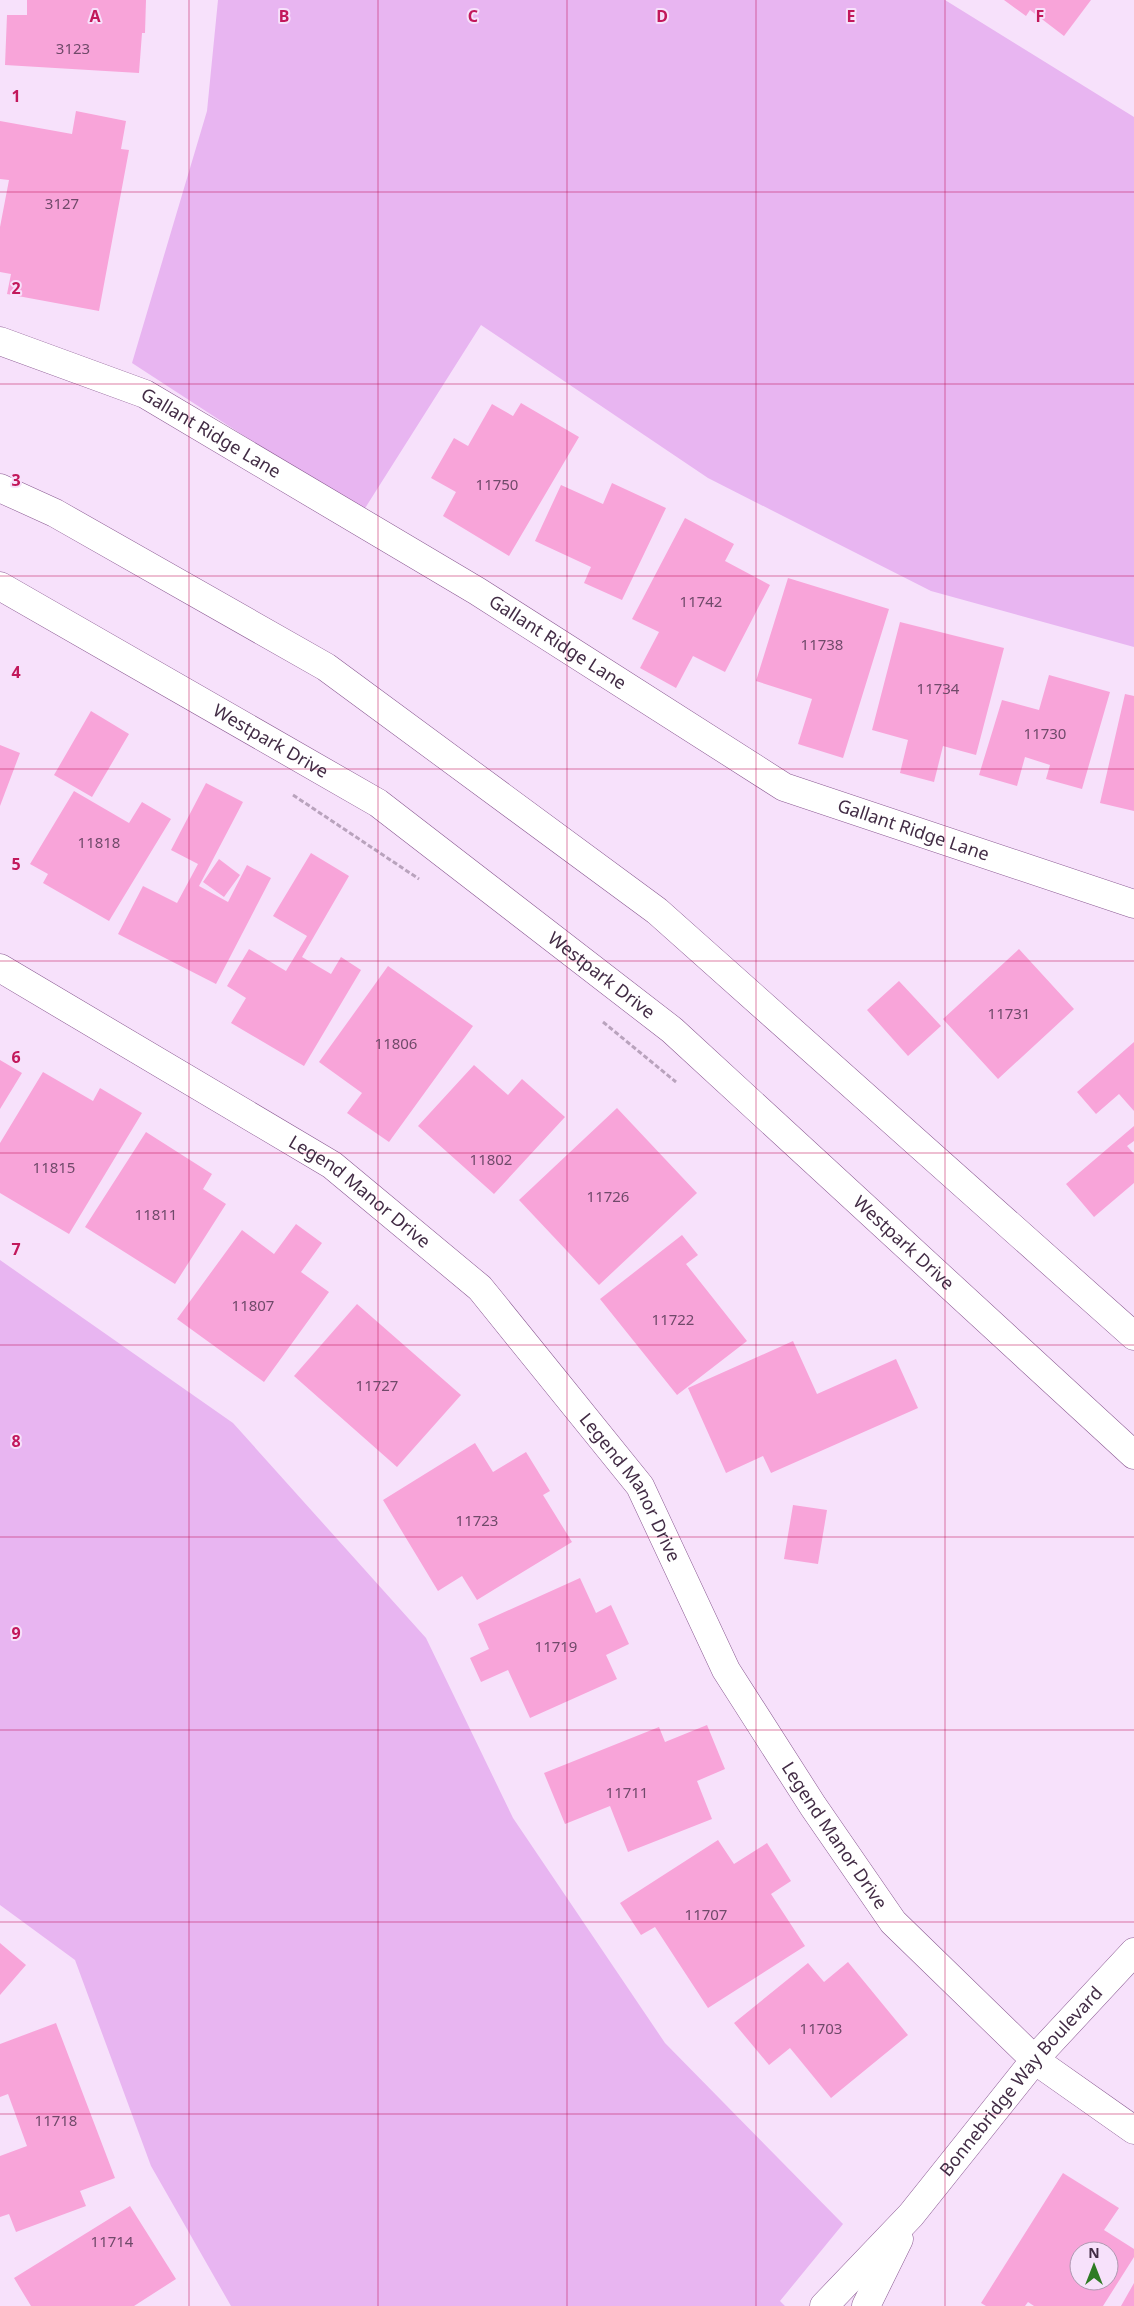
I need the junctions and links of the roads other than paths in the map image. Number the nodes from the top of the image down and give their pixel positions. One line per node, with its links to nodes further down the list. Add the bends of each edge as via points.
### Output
1 (0, 341): 4 (street, Gallant Ridge Lane, via 145,394 477,591 784,787)
2 (0, 488): 6 (street, via 55,513 326,667 657,911)
3 (0, 586): 7 (street, Westpark Drive, via 386,809 672,1030)
4 (1134, 904)
5 (0, 968): 9 (street, Legend Manor Drive, via 332,1165 480,1288 640,1486 726,1670 813,1806 893,1922)
6 (1134, 1336)
7 (1134, 1455)
8 (1134, 1952): 9 (street, Bonnebridge Way Boulevard)
9 (1036, 2061): 10 (street, Legend Manor Drive); 11 (street, Bonnebridge Way Boulevard)
10 (1134, 2130)
11 (910, 2215): 12 (street, Bonnebridge Way Boulevard); 13 (street, Bonnebridge Way Boulevard)
12 (824, 2306)
13 (866, 2306)

